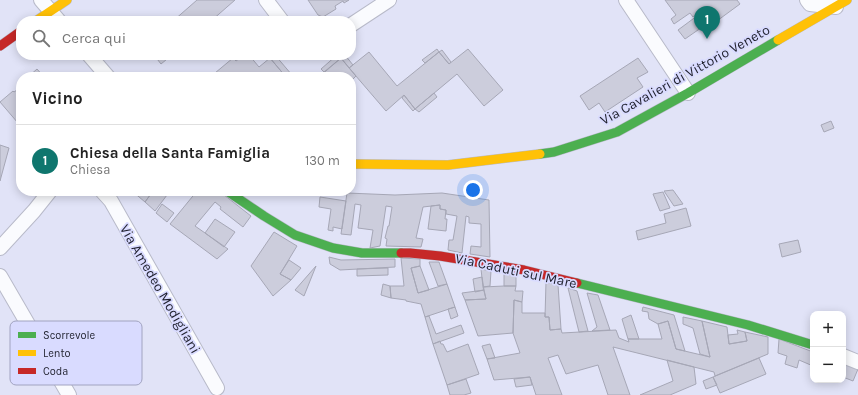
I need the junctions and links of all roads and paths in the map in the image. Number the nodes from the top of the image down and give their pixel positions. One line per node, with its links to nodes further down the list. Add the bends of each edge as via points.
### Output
1 (41, 0): 8 (street)
2 (67, 0): 8 (street)
3 (266, 0): 9 (street)
4 (389, 0): 10 (street)
5 (626, 0): 15 (street)
6 (807, 0): 7 (street, via 810,4)
7 (843, 2): 15 (street, Via Cavalieri di Vittorio Veneto)
8 (55, 16)
9 (278, 16)
10 (356, 22)
11 (16, 35): 12 (street)
12 (0, 46)
13 (93, 60): 14 (street)
14 (104, 72)
15 (688, 93): 16 (street, Via Cavalieri di Vittorio Veneto, via 617,132 554,152 448,165)
16 (356, 164)
17 (46, 196): 20 (street)
18 (106, 196): 27 (street, Via Amedeo Modigliani)
19 (235, 196): 23 (street, Via Caduti sul Mare, via 295,235 333,248 362,253 440,256 524,270 748,325)
20 (0, 248)
21 (0, 276): 22 (street)
22 (26, 321)
23 (810, 344)
24 (846, 357): 25 (street)
25 (858, 362)
26 (63, 385): 28 (street)
27 (217, 388)
28 (69, 395)

